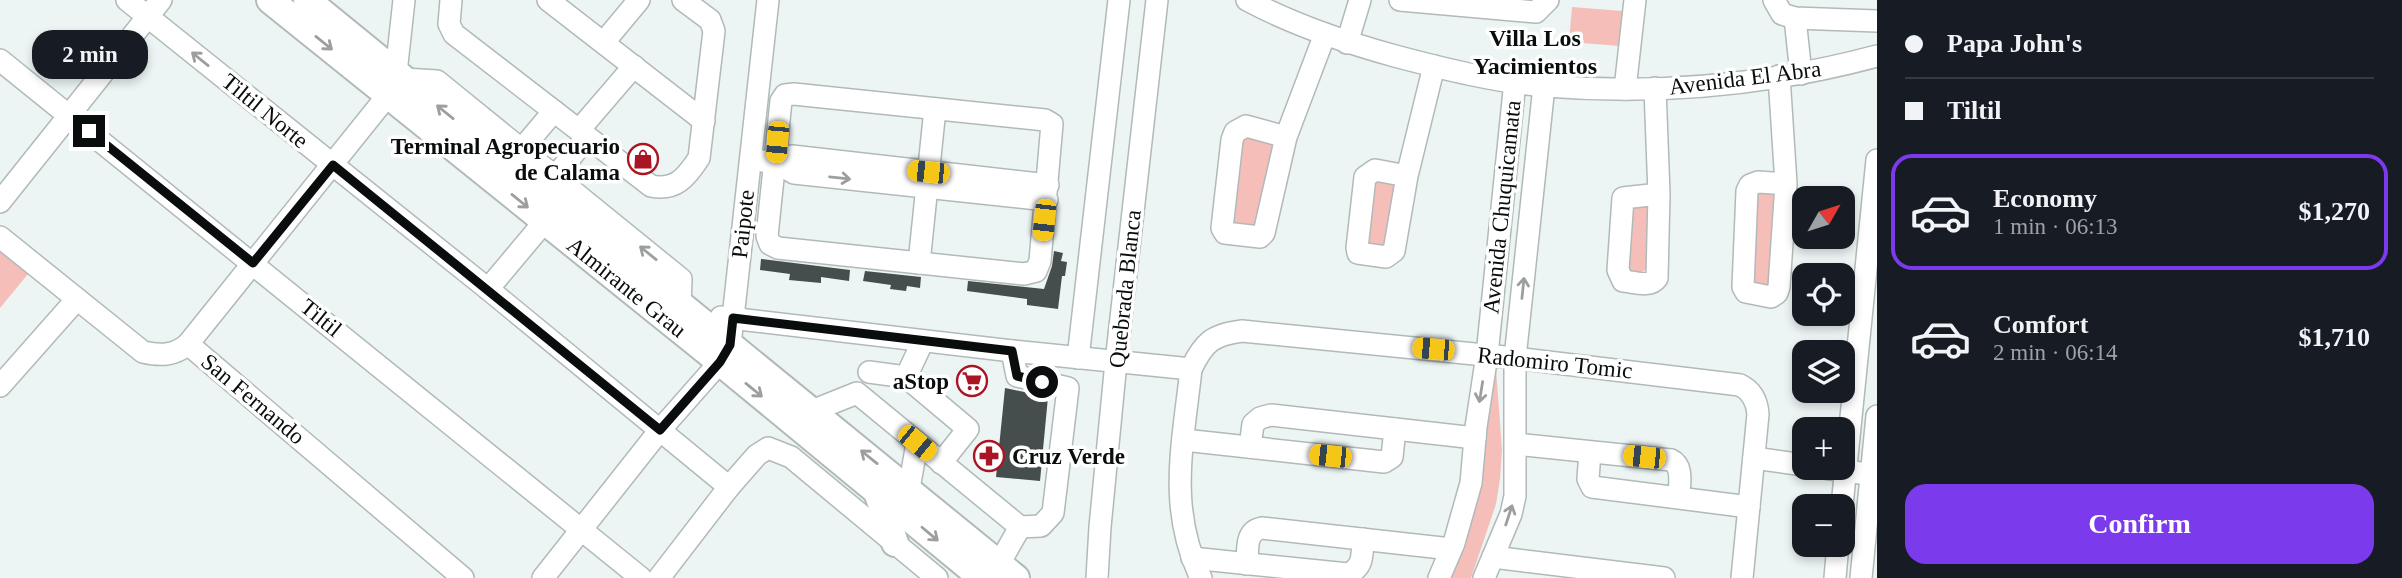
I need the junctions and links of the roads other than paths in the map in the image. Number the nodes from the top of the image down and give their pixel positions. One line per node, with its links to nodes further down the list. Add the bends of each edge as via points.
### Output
1 (127, 0): 17 (street, Tiltil Norte)
2 (270, 0): 31 (main road, Almirante Grau, one-way to 31)
3 (307, 0): 31 (main road, Almirante Grau)
4 (404, 0): 31 (street)
5 (451, 0): 36 (street, via 449,24 454,34)
6 (548, 0): 22 (street)
7 (639, 0): 22 (street)
8 (683, 0): 18 (street)
9 (768, 0): 42 (street, Paipote)
10 (1119, 0): 67 (street)
11 (1157, 0): 69 (street, Quebrada Blanca)
12 (1247, 0): 21 (street, Avenida El Abra)
13 (1360, 0): 23 (street)
14 (1635, 0): 34 (street)
15 (1414, 1): 16 (street)
16 (1542, 6)
17 (154, 8): 37 (street); 45 (street, Tiltil Norte, one-way to 17)
18 (712, 10): 38 (street, via 714,32)
19 (1784, 10): 20 (street); 28 (street)
20 (1877, 20)
21 (1325, 34): 23 (street, Avenida El Abra); 40 (street)
22 (604, 42): 26 (street)
23 (1347, 43): 27 (street, Avenida El Abra)
24 (1877, 56): 28 (street, Avenida El Abra)
25 (0, 60): 37 (street, Tiltil)
26 (634, 66): 38 (street); 39 (street)
27 (1434, 66): 30 (street, Avenida El Abra); 46 (street)
28 (1801, 74): 29 (street, Avenida El Abra)
29 (1779, 76): 33 (street, Avenida El Abra, via 1696,88); 49 (street)
30 (1515, 81): 32 (street, Avenida El Abra); 66 (street, Avenida Chuquicamata)
31 (396, 82): 41 (street, via 437,81); 45 (street); 53 (main road, Almirante Grau, one-way to 53); 59 (main road, Almirante Grau, one-way to 31)
32 (1545, 86): 34 (street, Avenida El Abra); 68 (street, Avenida Chuquicamata, one-way to 32)
33 (1655, 88): 34 (street, Avenida El Abra); 51 (street)
34 (1625, 89)
35 (935, 109): 44 (street, via 785,95); 48 (street); 50 (street, via 1052,124)
36 (554, 111): 39 (street); 41 (street)
37 (68, 115): 52 (street); 55 (street, Tiltil)
38 (704, 121): 39 (street, via 699,158 690,172 663,188 651,186)
39 (583, 133): 47 (street)
40 (1286, 137): 40 (street, via 1246,125 1236,132 1222,228 1225,233 1255,238 1264,233)
41 (521, 150): 47 (street)
42 (750, 160): 44 (street); 60 (street, Paipote)
43 (1877, 160): 77 (street)
44 (775, 162): 48 (street, via 792,156); 56 (street, via 770,244)
45 (333, 165): 55 (street); 57 (street, Tiltil Norte)
46 (1407, 176)
47 (555, 177): 59 (street, one-way to 47, via 681,279)
48 (928, 179): 50 (street); 56 (street)
49 (1786, 184): 49 (street, via 1758,182 1747,191 1743,286 1751,295 1771,297 1777,293)
50 (1047, 193): 56 (street, via 1036,271 1024,274)
51 (1659, 194)
52 (0, 202)
53 (545, 221): 57 (street); 65 (main road, Almirante Grau)
54 (0, 237): 58 (street, San Fernando)
55 (253, 263): 63 (street); 97 (street, Tiltil)
56 (919, 263)
57 (488, 289): 79 (street, Tiltil Norte)
58 (77, 299): 63 (street, San Fernando, via 143,352 169,354); 73 (street)
59 (685, 309): 60 (street); 65 (main road, Almirante Grau)
60 (733, 318): 61 (street); 65 (street, Paipote)
61 (862, 334): 62 (street); 71 (street)
62 (923, 341): 64 (street); 72 (street)
63 (188, 344): 107 (street, San Fernando)
64 (1012, 351): 67 (street); 96 (street, via 1017,376 1068,388 1054,513 1041,526)
65 (725, 354): 75 (main road, Almirante Grau); 79 (street); 93 (main road, Almirante Grau, one-way to 93)
66 (1487, 355): 68 (street, Radomiro Tomic); 70 (street, Radomiro Tomic, via 1242,331 1210,340); 80 (street, Avenida Chuquicamata, one-way to 80)
67 (1078, 358): 69 (street)
68 (1515, 358): 83 (street, Avenida Chuquicamata); 86 (street, Radomiro Tomic, via 1740,385 1757,407)
69 (1116, 362): 70 (street); 112 (street, Quebrada Blanca)
70 (1192, 369): 81 (street, Radomiro Tomic)
71 (869, 372): 72 (street); 74 (street)
72 (906, 377): 87 (street, via 968,429)
73 (0, 386)
74 (857, 393): 75 (street); 82 (street)
75 (812, 411): 92 (main road, Almirante Grau, one-way to 75)
76 (1877, 416): 90 (street)
77 (1851, 417)
78 (1395, 429): 80 (street); 84 (street, via 1271,415 1253,424); 84 (street, via 1392,457 1384,462)
79 (660, 430): 91 (street, Tiltil Norte); 97 (street)
80 (1475, 438): 100 (street, Avenida Chuquicamata, via 1471,483)
81 (1184, 440): 84 (street); 103 (street, Radomiro Tomic, via 1179,497)
82 (917, 443): 87 (street); 92 (street)
83 (1516, 444): 85 (street); 101 (street, Avenida Chuquicamata, one-way to 83, via 1515,496)
84 (1250, 447)
85 (1590, 452): 94 (street, via 1676,462); 94 (street, via 1592,487)
86 (1754, 458): 88 (street); 95 (street, Radomiro Tomic)
87 (942, 463): 96 (street)
88 (1792, 464)
89 (1855, 472): 90 (street)
90 (1874, 475): 119 (street)
91 (729, 487): 99 (street, via 768,448 791,457); 110 (street)
92 (909, 489): 106 (main road, Almirante Grau)
93 (877, 490): 99 (main road); 106 (main road, Almirante Grau, one-way to 106)
94 (1679, 497): 95 (street)
95 (1749, 507): 117 (street, Radomiro Tomic)
96 (1020, 527): 106 (street)
97 (582, 529): 108 (street); 109 (street, Tiltil)
98 (1363, 539): 100 (street); 104 (street, via 1361,564 1348,573); 104 (street, via 1262,527 1249,535)
99 (895, 543): 111 (street)
100 (1451, 549): 114 (street, Avenida Chuquicamata)
101 (1493, 557): 105 (street); 115 (street, Avenida Chuquicamata)
102 (1837, 557): 118 (street)
103 (1192, 558): 104 (street); 113 (street, Radomiro Tomic)
104 (1247, 564)
105 (1563, 572): 116 (street)
106 (999, 573)
107 (463, 578)
108 (543, 578)
109 (641, 578)
110 (659, 578)
111 (937, 578)
112 (1097, 578)
113 (1202, 578)
114 (1439, 578)
115 (1484, 578)
116 (1664, 578)
117 (1742, 578)
118 (1835, 578)
119 (1861, 578)

